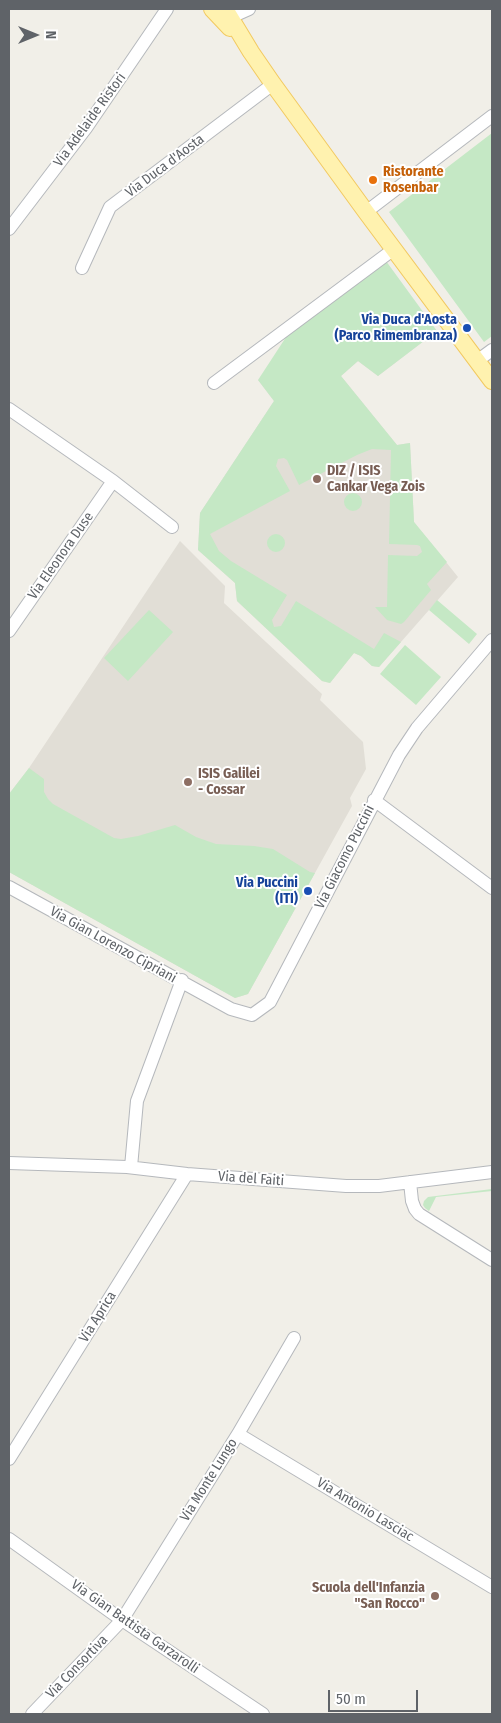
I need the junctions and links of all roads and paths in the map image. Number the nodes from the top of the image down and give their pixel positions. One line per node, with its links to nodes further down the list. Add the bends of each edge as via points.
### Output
1 (168, 9): 9 (street, Via Adelaide Ristori, via 86,128)
2 (212, 9): 5 (main road)
3 (249, 9): 4 (street)
4 (228, 13): 5 (main road)
5 (251, 52): 6 (main road)
6 (273, 84): 8 (main road); 11 (street, Via Duca d'Aosta, via 110,207)
7 (492, 116): 8 (street)
8 (366, 212): 10 (main road)
9 (9, 229)
10 (394, 249): 13 (main road); 15 (street)
11 (82, 268)
12 (492, 350): 13 (street)
13 (477, 361): 14 (main road)
14 (492, 381)
15 (214, 382)
16 (9, 409): 17 (street)
17 (114, 481): 18 (street); 19 (street, Via Eleonora Duse)
18 (172, 528)
19 (9, 631)
20 (492, 640): 21 (street, Via Giacomo Puccini, via 417,728)
21 (374, 800): 23 (street); 24 (street, Via Giacomo Puccini, via 270,1002 252,1014 231,1009)
22 (9, 887): 24 (street, Via Gian Lorenzo Cipriani)
23 (492, 888)
24 (182, 980): 26 (street, Via Gian Lorenzo Cipriani, via 137,1101)
25 (9, 1163): 26 (street, Via del Faiti)
26 (131, 1167): 28 (street, Via del Faiti)
27 (492, 1172): 29 (street, Via del Faiti)
28 (188, 1174): 29 (street, Via del Faiti, via 346,1186); 33 (street, Via Aprica)
29 (410, 1182): 30 (street, via 419,1214)
30 (492, 1260)
31 (294, 1338): 32 (street, Via Monte Lungo)
32 (238, 1434): 35 (street, Via Antonio Lasciac); 36 (street, Via Monte Lungo)
33 (9, 1459)
34 (9, 1538): 36 (street, Via Gian Battista Garzarolli)
35 (492, 1587)
36 (122, 1620): 37 (street, Via Consortiva); 38 (street, Via Gian Battista Garzarolli)
37 (32, 1714)
38 (263, 1714)

